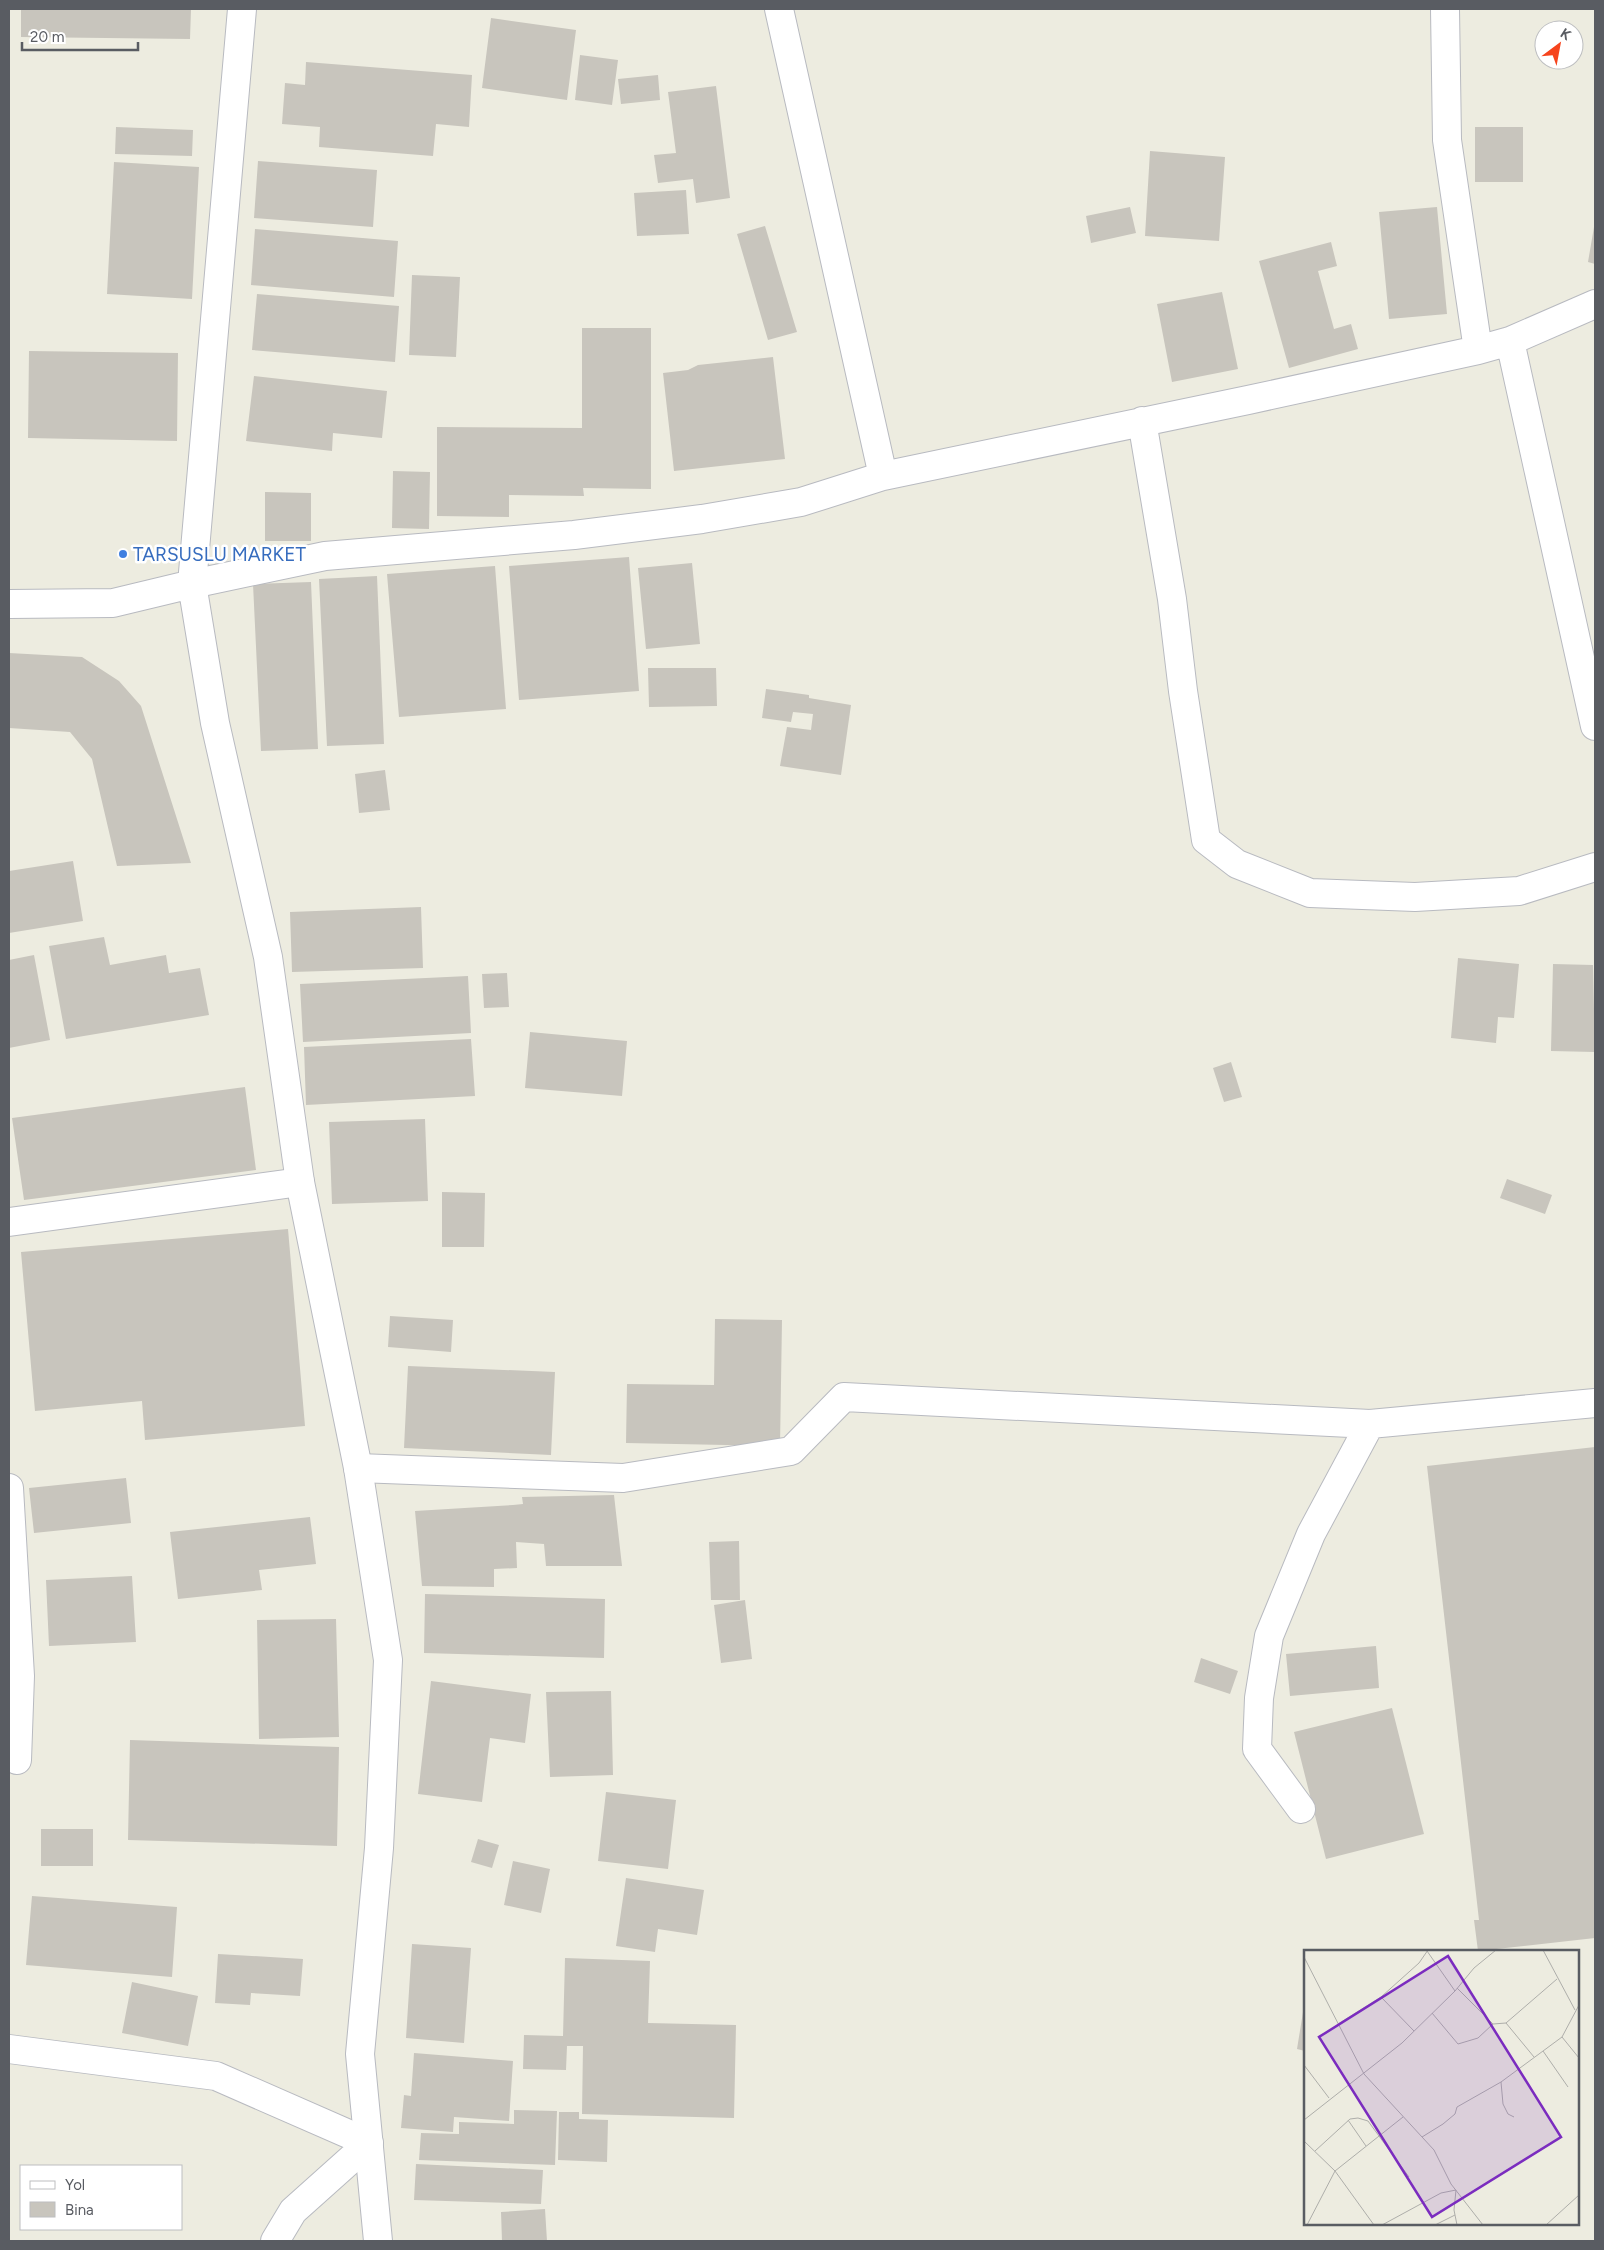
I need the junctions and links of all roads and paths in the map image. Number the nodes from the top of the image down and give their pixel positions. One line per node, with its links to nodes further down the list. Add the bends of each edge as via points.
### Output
1 (242, 9): 9 (street)
2 (779, 9): 8 (street)
3 (1445, 9): 6 (street, via 1447,140)
4 (1595, 304): 5 (street)
5 (1510, 341): 6 (street); 11 (street)
6 (1478, 350): 7 (street)
7 (1142, 421): 8 (street); 12 (street, via 1172,599 1206,840 1237,864 1310,893 1415,898 1518,891)
8 (883, 476): 9 (street, via 801,502 702,519 574,535 325,556)
9 (192, 584): 10 (street, via 113,603); 13 (street, via 215,723 268,957)
10 (9, 604)
11 (1595, 726)
12 (1595, 867)
13 (300, 1182): 14 (street); 17 (street)
14 (9, 1222)
15 (1595, 1403): 16 (street)
16 (1370, 1424): 17 (street, via 844,1397 791,1451 623,1478); 20 (street, via 1311,1534 1268,1645 1259,1698 1257,1749)
17 (358, 1468): 22 (street, via 388,1660 379,1848 360,2054)
18 (9, 1488): 19 (street, via 20,1676)
19 (17, 1760)
20 (1301, 1809)
21 (9, 2050): 22 (street, via 216,2076)
22 (369, 2143): 23 (street, via 293,2211); 24 (street)
23 (274, 2241)
24 (378, 2241)

